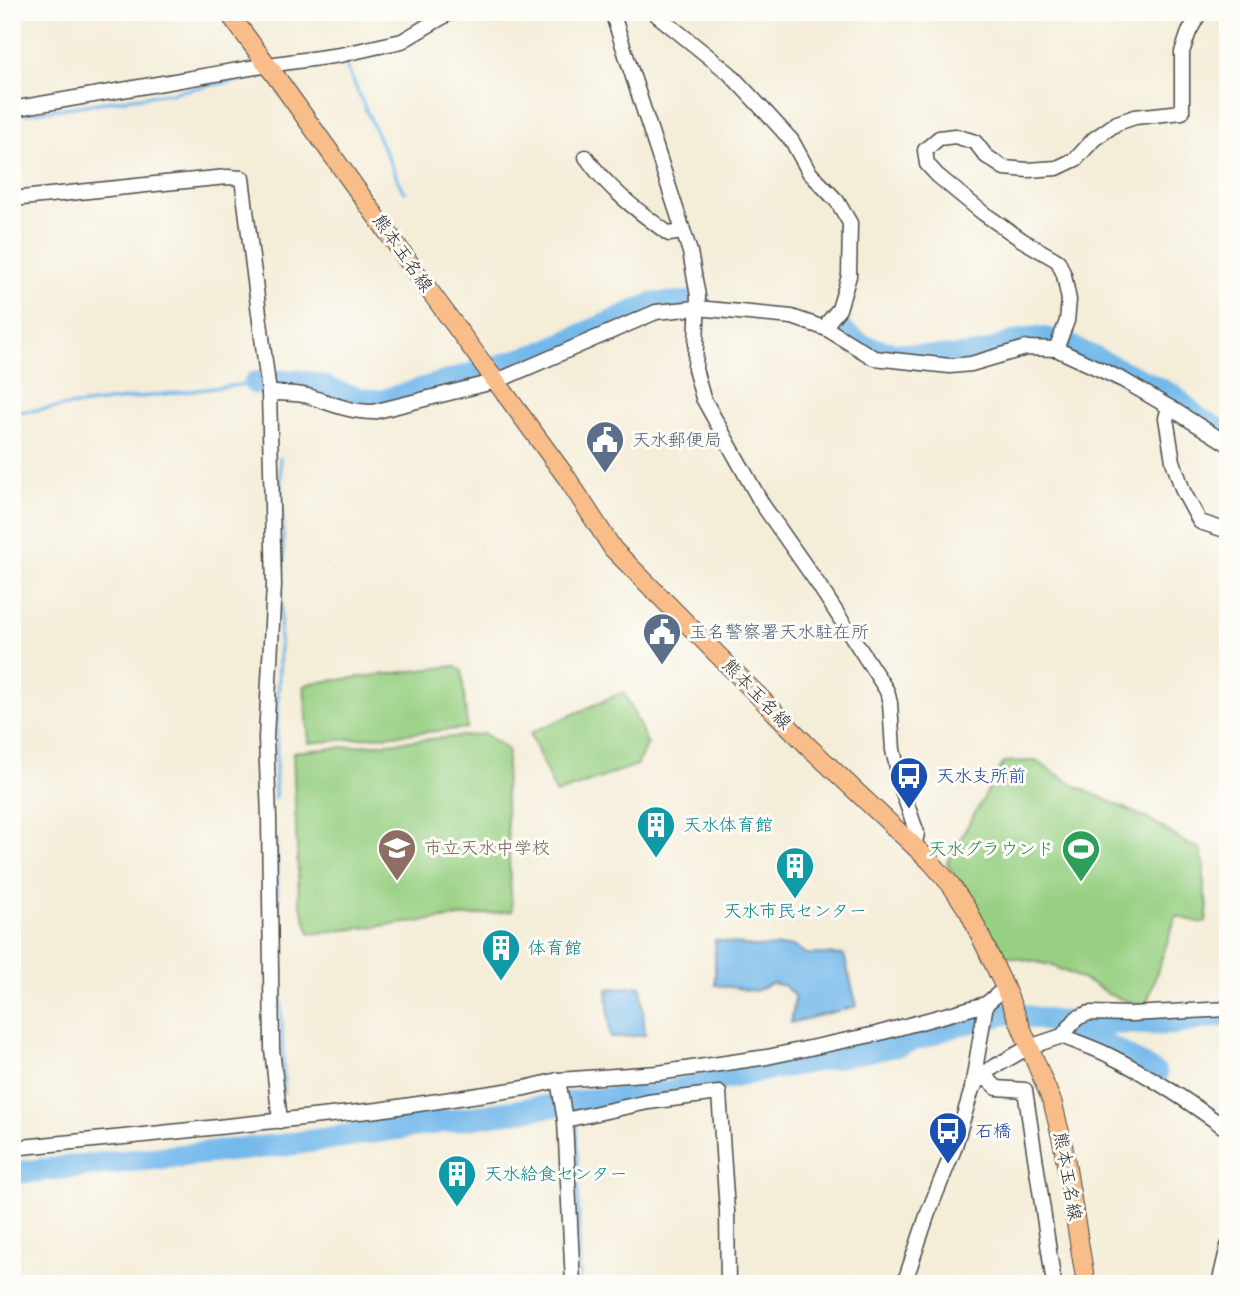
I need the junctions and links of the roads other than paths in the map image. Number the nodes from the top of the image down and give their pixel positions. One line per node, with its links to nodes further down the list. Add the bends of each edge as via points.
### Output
1 (228, 12): 6 (main road, 熊本玉名線)
2 (451, 12): 6 (street, via 402,41)
3 (612, 12): 10 (street)
4 (656, 12): 12 (street, via 729,73 786,133 809,172 837,201 850,223 849,276)
5 (1200, 12): 13 (street, via 1182,52 1182,112 1117,123 1076,159 1057,168 1004,168 975,142 955,136 939,138 925,150 927,164 937,175 983,213 1058,261 1069,300)
6 (273, 71): 7 (street); 14 (main road, 熊本玉名線)
7 (12, 109)
8 (586, 157): 10 (street, via 630,205 669,234)
9 (12, 199): 15 (street, via 242,178)
10 (683, 232): 11 (street)
11 (697, 303): 12 (street); 14 (street, via 656,312); 19 (street, via 695,369 703,398 762,504 887,691 893,750 917,833)
12 (828, 327): 13 (street, via 874,358 950,366 1026,348)
13 (1057, 348): 16 (street)
14 (494, 377): 15 (street, via 373,412 340,408); 19 (main road, 熊本玉名線, via 612,549)
15 (267, 385): 29 (street, via 274,585 266,738 272,1049)
16 (1169, 407): 17 (street); 18 (street, via 1166,418 1173,461 1183,491 1200,522)
17 (1228, 444)
18 (1228, 531)
19 (914, 848): 20 (main road, 熊本玉名線, via 951,885 969,912)
20 (1008, 996): 21 (street); 24 (main road, 熊本玉名線)
21 (986, 1008): 26 (street, via 767,1057); 27 (street)
22 (1228, 1009): 23 (street, via 1089,1013 1077,1018)
23 (1063, 1034): 24 (street); 30 (street, via 1156,1082)
24 (1029, 1047): 25 (street); 37 (main road, 熊本玉名線, via 1053,1104 1063,1145)
25 (983, 1075): 27 (street); 36 (street, via 997,1088 1025,1090)
26 (559, 1086): 28 (street); 29 (street)
27 (972, 1089): 35 (street)
28 (565, 1118): 33 (street); 34 (street, via 719,1093)
29 (279, 1121): 31 (street)
30 (1228, 1130)
31 (12, 1147)
32 (1228, 1246): 38 (street)
33 (573, 1284)
34 (728, 1284)
35 (904, 1284)
36 (1054, 1284)
37 (1086, 1284)
38 (1219, 1284)

